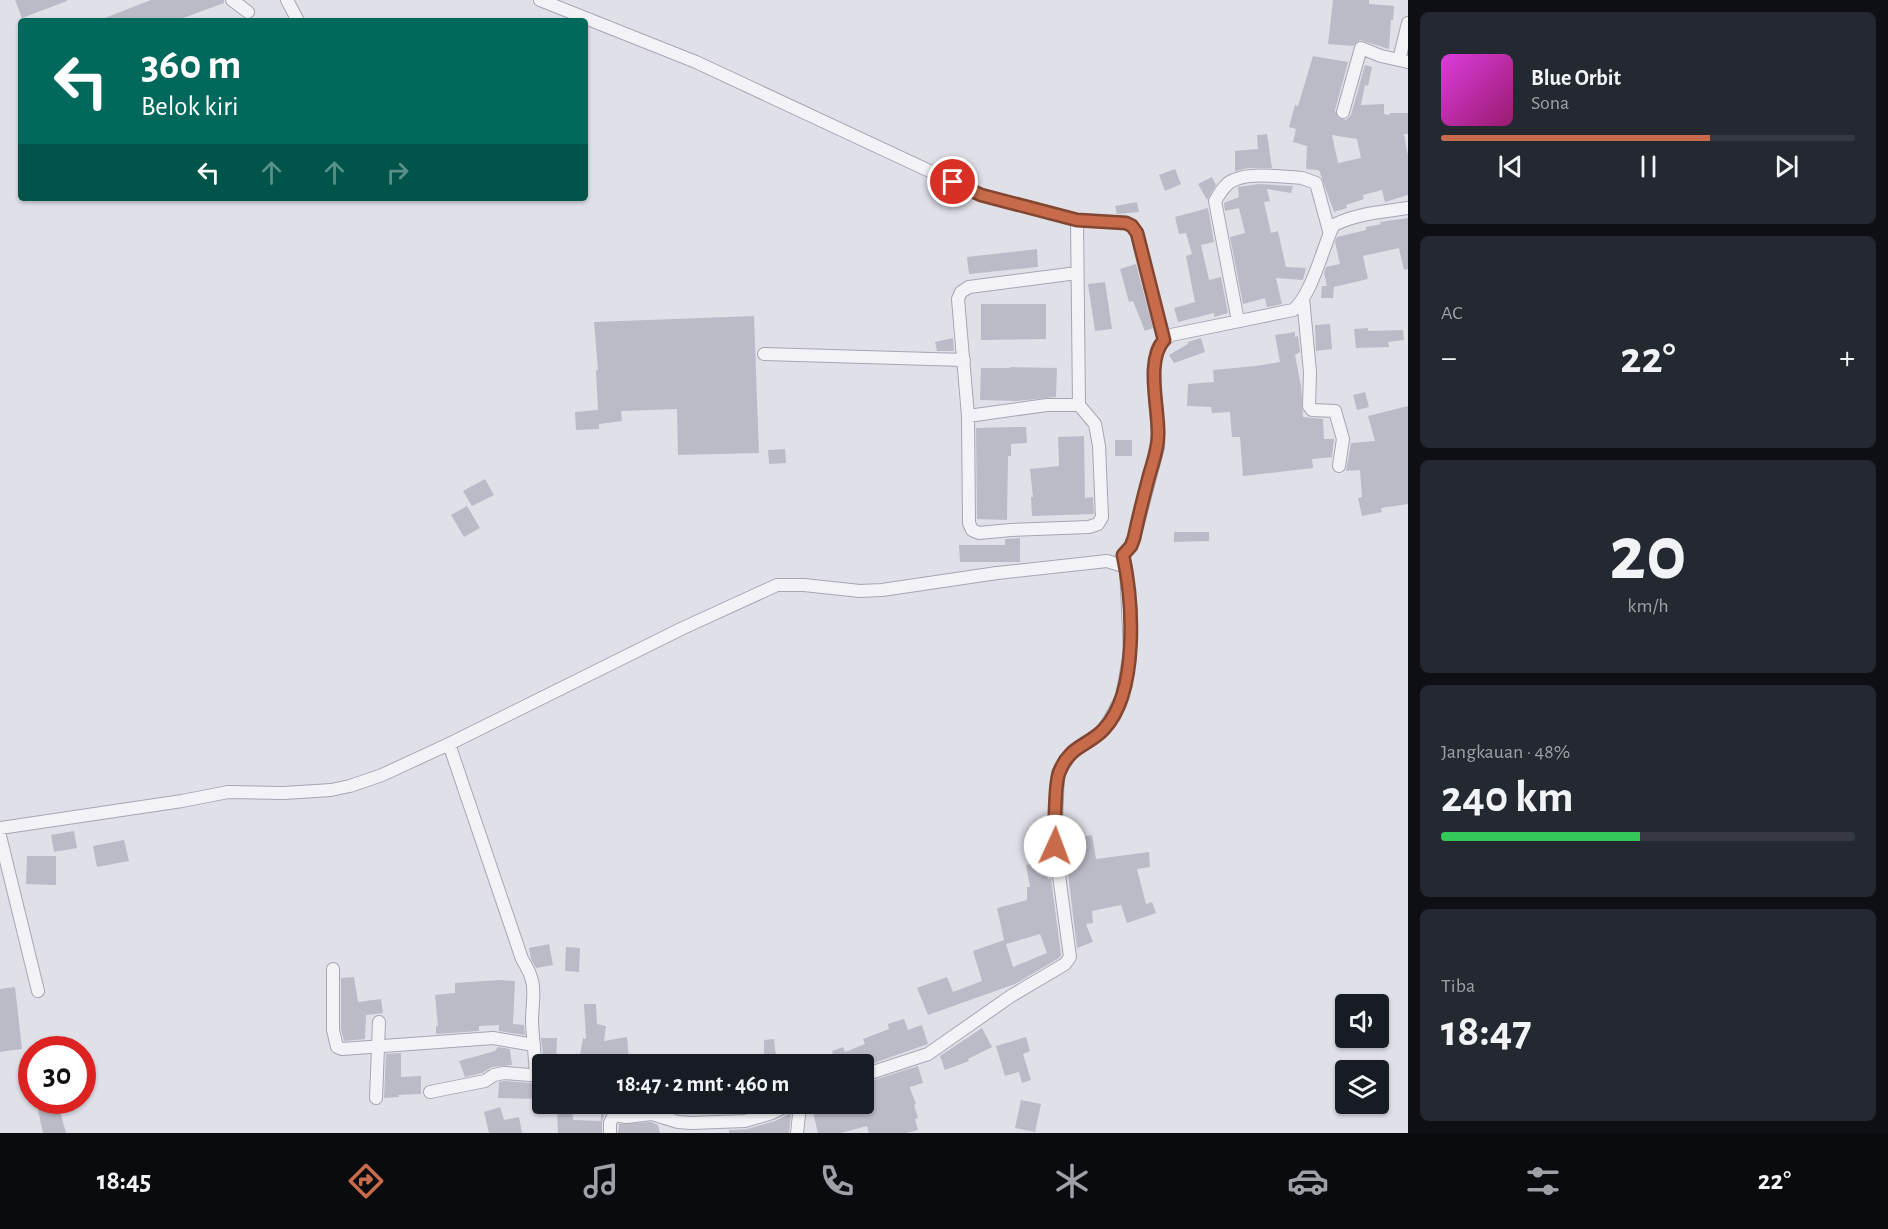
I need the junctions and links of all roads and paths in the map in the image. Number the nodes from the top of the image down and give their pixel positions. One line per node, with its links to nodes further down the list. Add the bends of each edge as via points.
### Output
1 (232, 0): 4 (street)
2 (287, 0): 5 (street)
3 (540, 0): 6 (street)
4 (248, 12)
5 (296, 18)
6 (585, 18)
7 (588, 19): 12 (street, via 696,62 981,195)
8 (1408, 23): 9 (street)
9 (1404, 61): 10 (street, via 1361,48)
10 (1342, 112)
11 (1408, 208): 13 (street, via 1369,213 1334,225)
12 (1077, 220): 14 (street); 17 (street, via 1132,226)
13 (1329, 231): 15 (street); 16 (street, via 1316,183 1311,180 1244,177 1225,186 1215,201)
14 (1077, 273): 19 (street, via 969,287 961,292 958,299); 20 (street)
15 (1304, 298): 16 (street, via 1293,310); 22 (street, via 1309,406 1312,410 1335,411 1343,439)
16 (1238, 321): 17 (street, via 1171,335)
17 (1164, 340): 23 (street, via 1158,346 1154,364 1158,447 1134,538 1123,555)
18 (764, 354): 19 (street)
19 (964, 360): 21 (street)
20 (1079, 405): 21 (street, via 1047,405); 21 (street, via 1095,424 1099,446 1102,517 1098,524 1089,527 979,533 972,530)
21 (968, 416)
22 (1339, 466)
23 (1126, 567): 24 (street, via 1107,561 882,590 777,585); 33 (street, via 1130,652 1122,697 1104,730 1073,751 1058,774 1055,846 1070,957 928,1054)
24 (449, 744): 25 (street, via 382,775 331,790 228,792); 30 (street, via 522,959 530,971)
25 (0, 828)
26 (0, 836): 28 (street)
27 (333, 969): 31 (street, via 333,1030 337,1047)
28 (38, 991)
29 (379, 1022): 31 (street)
30 (534, 1045): 31 (street, via 492,1038); 32 (street)
31 (378, 1046): 36 (street)
32 (536, 1054)
33 (874, 1072)
34 (532, 1075): 35 (street, via 504,1073 485,1081)
35 (430, 1092)
36 (376, 1098)
37 (613, 1114): 43 (street)
38 (621, 1114): 40 (street, via 626,1117)
39 (652, 1114): 41 (street, via 691,1123 745,1121)
40 (652, 1114)
41 (769, 1114)
42 (799, 1114): 44 (street)
43 (610, 1133)
44 (797, 1133)

